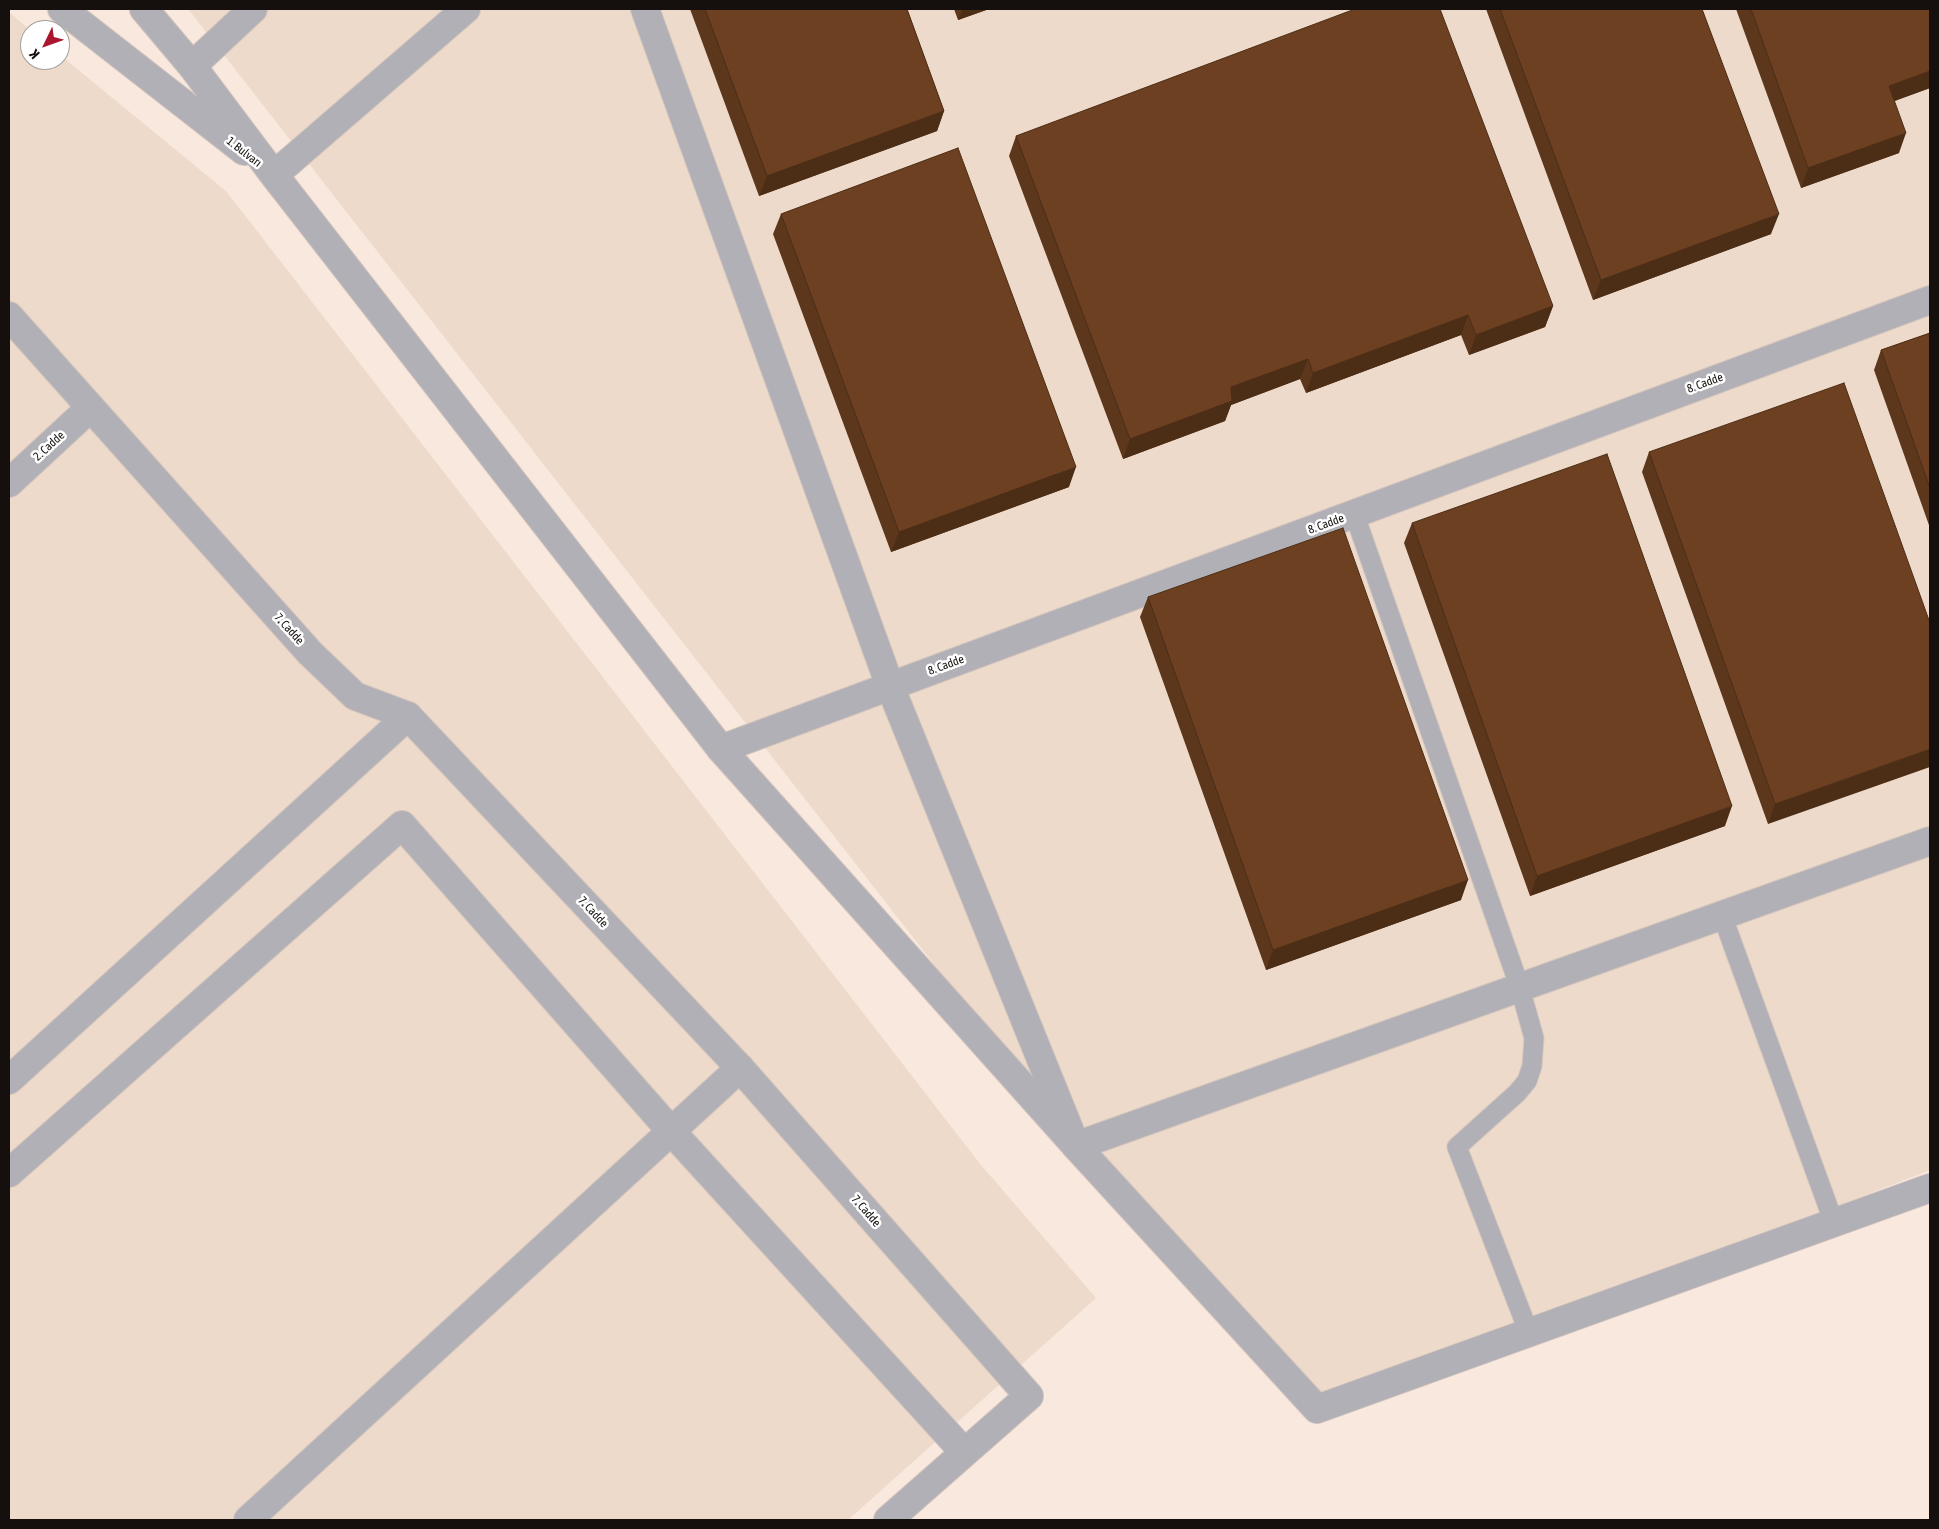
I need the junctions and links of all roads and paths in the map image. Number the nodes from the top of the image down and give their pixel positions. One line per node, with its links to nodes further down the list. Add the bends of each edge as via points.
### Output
1 (62, 9): 7 (street, 1. Bulvarı)
2 (144, 9): 6 (street)
3 (253, 9): 6 (street)
4 (466, 9): 7 (street, 1. Bulvarı)
5 (645, 9): 13 (street)
6 (192, 66): 7 (street)
7 (274, 175): 15 (street)
8 (1930, 300): 12 (street, 8. Cadde)
9 (9, 316): 10 (street, 7. Cadde)
10 (89, 409): 11 (street, 2. Cadde); 14 (street, 7. Cadde, via 316,660 355,696)
11 (9, 483)
12 (1354, 513): 13 (street, 8. Cadde); 18 (lane)
13 (890, 686): 15 (street, 8. Cadde); 22 (street)
14 (408, 716): 19 (street, 7. Cadde); 20 (street)
15 (721, 748): 22 (street)
16 (1930, 841): 17 (street)
17 (1722, 915): 18 (street); 25 (lane)
18 (1520, 988): 22 (street); 26 (lane, via 1534,1038 1532,1066 1527,1081 1517,1094 1457,1147)
19 (740, 1068): 21 (street); 27 (street, 7. Cadde, via 1029,1396)
20 (9, 1080)
21 (671, 1131): 23 (street, via 402,825); 27 (street); 28 (street)
22 (1076, 1146): 26 (street, via 1317,1409)
23 (9, 1173)
24 (1930, 1188): 25 (street)
25 (1834, 1223): 26 (street)
26 (1529, 1333)
27 (964, 1452): 29 (street, 7. Cadde)
28 (248, 1520)
29 (888, 1520)

